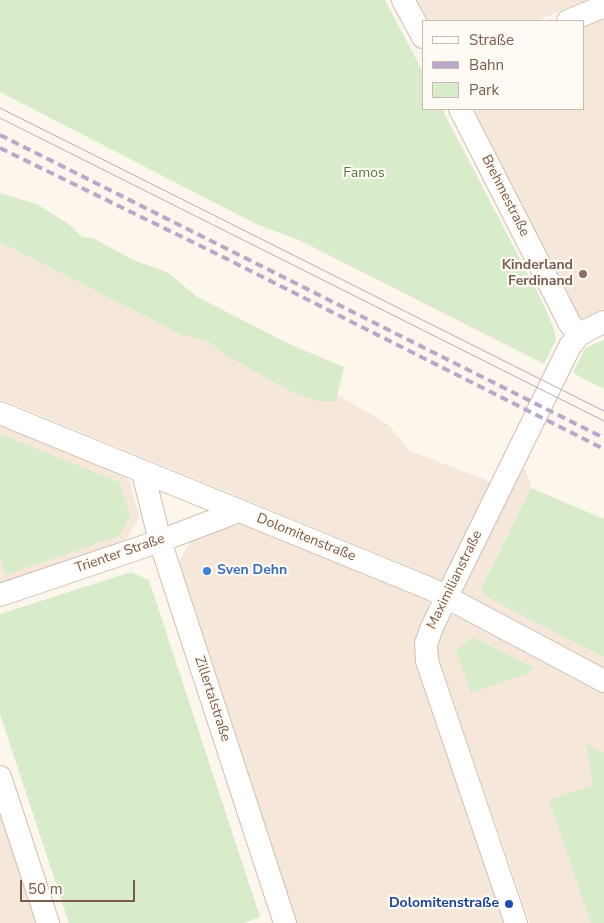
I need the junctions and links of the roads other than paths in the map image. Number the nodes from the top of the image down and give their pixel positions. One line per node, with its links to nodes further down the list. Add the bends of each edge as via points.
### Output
1 (403, 0): 4 (street)
2 (604, 6): 3 (street)
3 (570, 20)
4 (422, 35)
5 (461, 110): 7 (street, Brehmestraße)
6 (604, 322): 7 (street)
7 (579, 336): 13 (street, Maximilianstraße, via 570,346)
8 (0, 413): 9 (street, Dolomitenstraße)
9 (143, 473): 10 (street, Dolomitenstraße); 11 (street, Zillertalstraße)
10 (239, 511): 11 (street, Trienter Straße); 13 (street, Dolomitenstraße)
11 (160, 541): 12 (street, Trienter Straße); 17 (street, Zillertalstraße)
12 (0, 595)
13 (446, 597): 14 (street, Dolomitenstraße); 18 (street, Maximilianstraße, via 426,644 427,662)
14 (604, 681)
15 (0, 777): 16 (street)
16 (48, 923)
17 (285, 923)
18 (516, 923)

